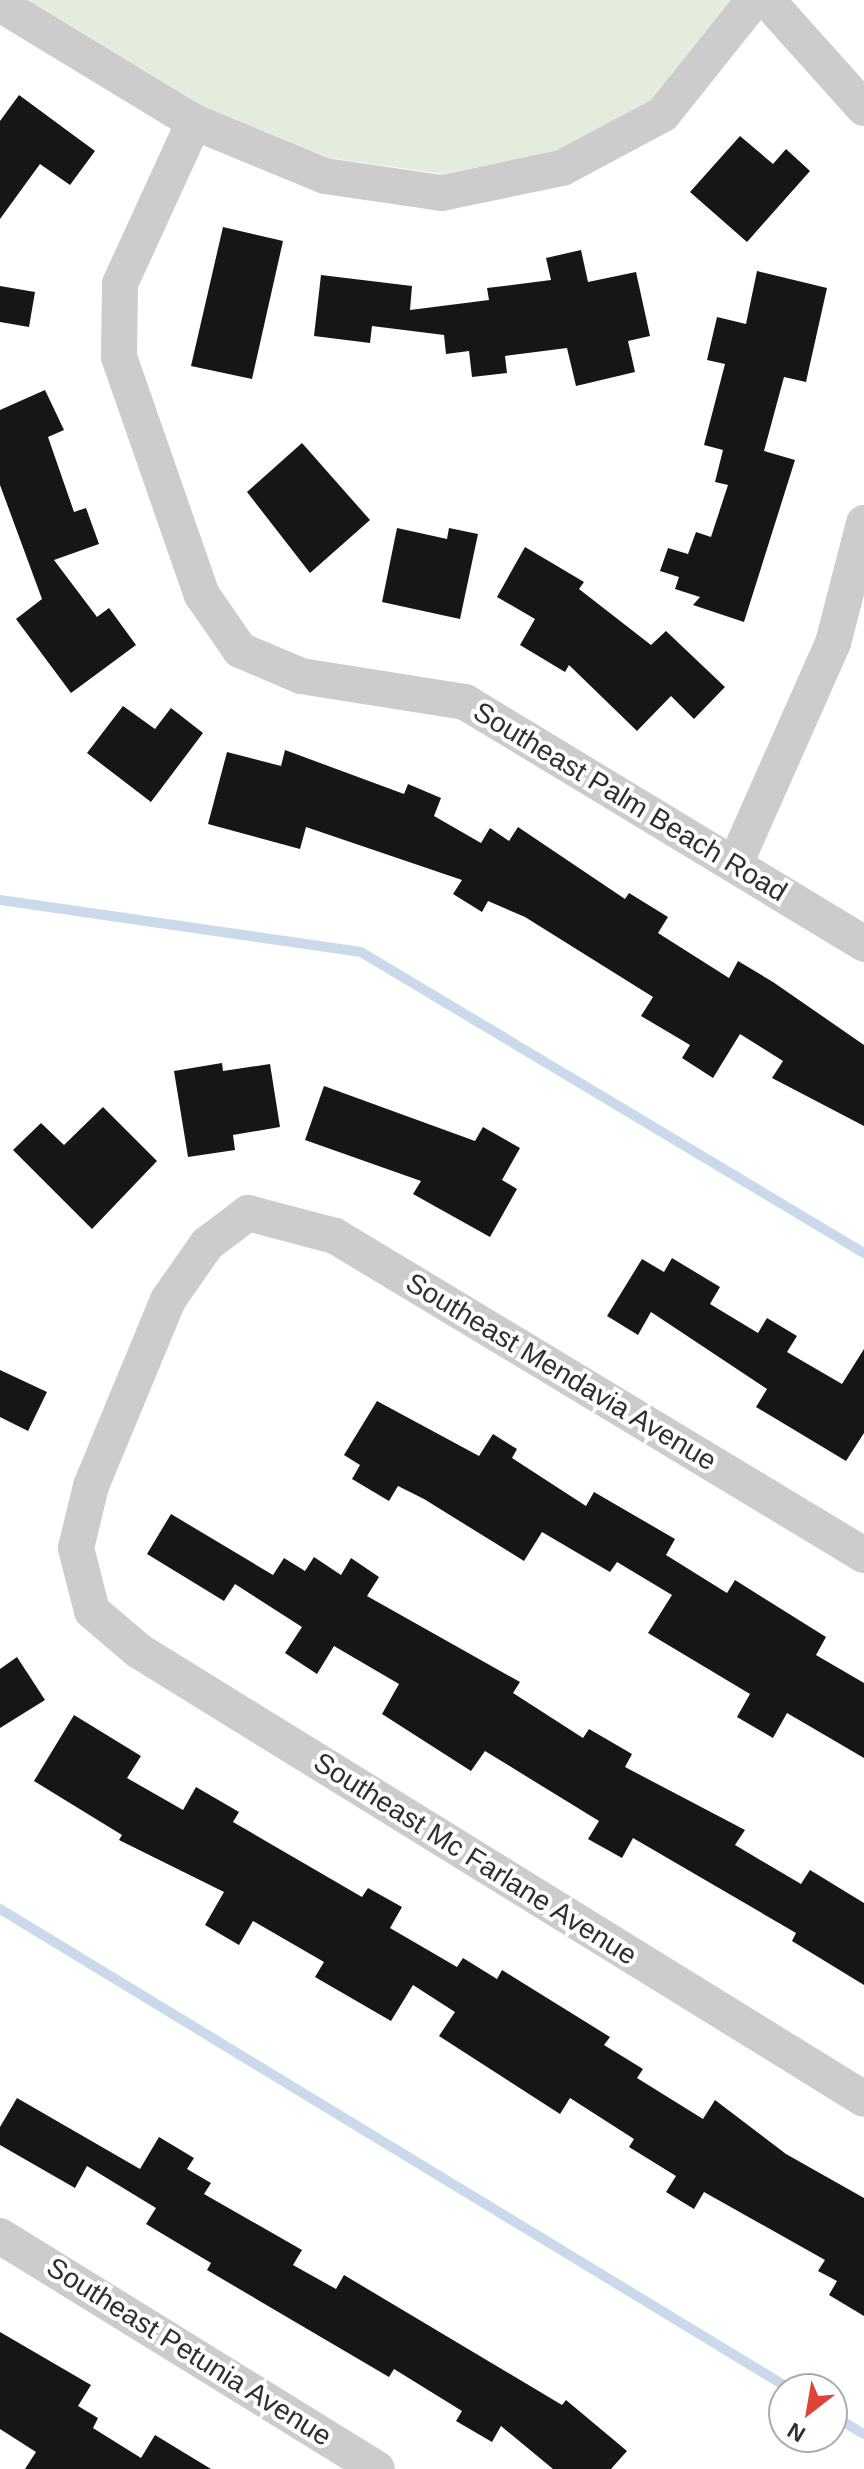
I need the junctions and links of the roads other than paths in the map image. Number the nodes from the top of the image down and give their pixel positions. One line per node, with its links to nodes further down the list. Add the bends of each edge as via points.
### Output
1 (754, 0): 5 (street, via 663,114 562,168 442,193 325,176)
2 (767, 0): 4 (street)
3 (0, 4): 5 (street)
4 (864, 108)
5 (194, 122): 7 (street, Southeast Palm Beach Road, via 120,284 119,357 202,595 240,650 301,676 465,702)
6 (864, 523): 7 (street, via 833,643)
7 (735, 864): 8 (street, Southeast Palm Beach Road)
8 (864, 944)
9 (864, 1555): 10 (street, Southeast Mendavia Avenue, via 335,1236 248,1213 207,1244 168,1300 91,1486 76,1548)
10 (92, 1611): 11 (street, Southeast Mc Farlane Avenue, via 139,1651)
11 (864, 2099)
12 (0, 2236): 13 (street, Southeast Petunia Avenue)
13 (377, 2469)

